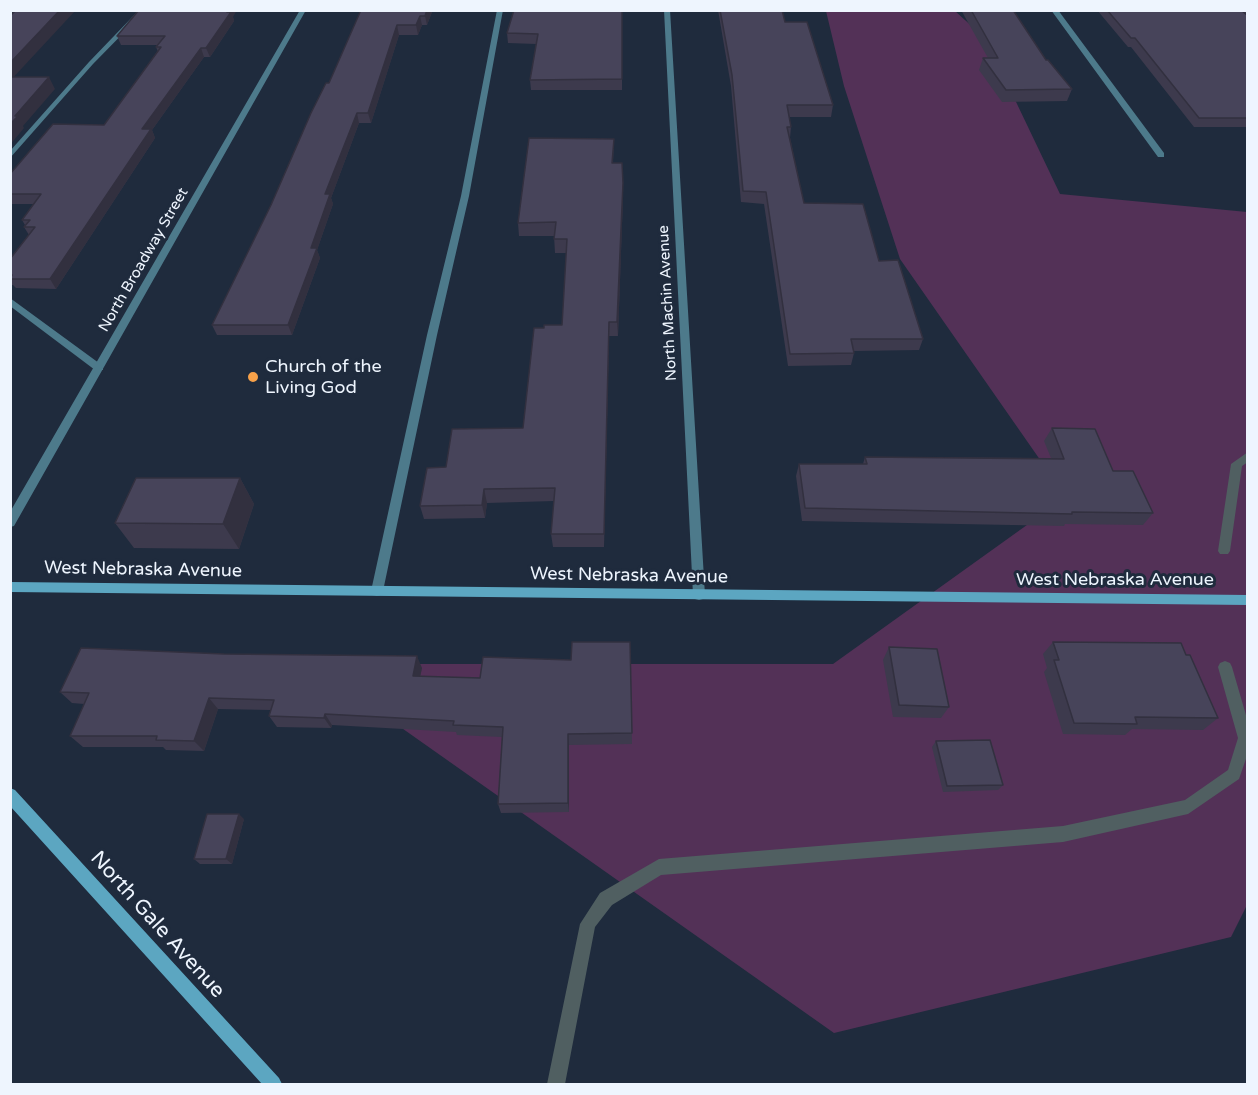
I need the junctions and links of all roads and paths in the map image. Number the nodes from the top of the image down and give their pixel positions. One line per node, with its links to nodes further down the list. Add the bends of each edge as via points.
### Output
1 (144, 10): 7 (street, via 91,63)
2 (303, 10): 9 (street, North Broadway Street)
3 (500, 10): 12 (street, via 465,196)
4 (667, 10): 13 (street, North Machin Avenue)
5 (1054, 10): 6 (street)
6 (1161, 155)
7 (10, 156)
8 (10, 301): 9 (street)
9 (99, 368): 10 (street, North Broadway Street)
10 (10, 524)
11 (10, 587): 12 (street, West Nebraska Avenue)
12 (377, 591): 13 (street, West Nebraska Avenue)
13 (699, 595): 14 (street, West Nebraska Avenue)
14 (1248, 600)
15 (10, 795): 16 (street, North Gale Avenue)
16 (273, 1084)

